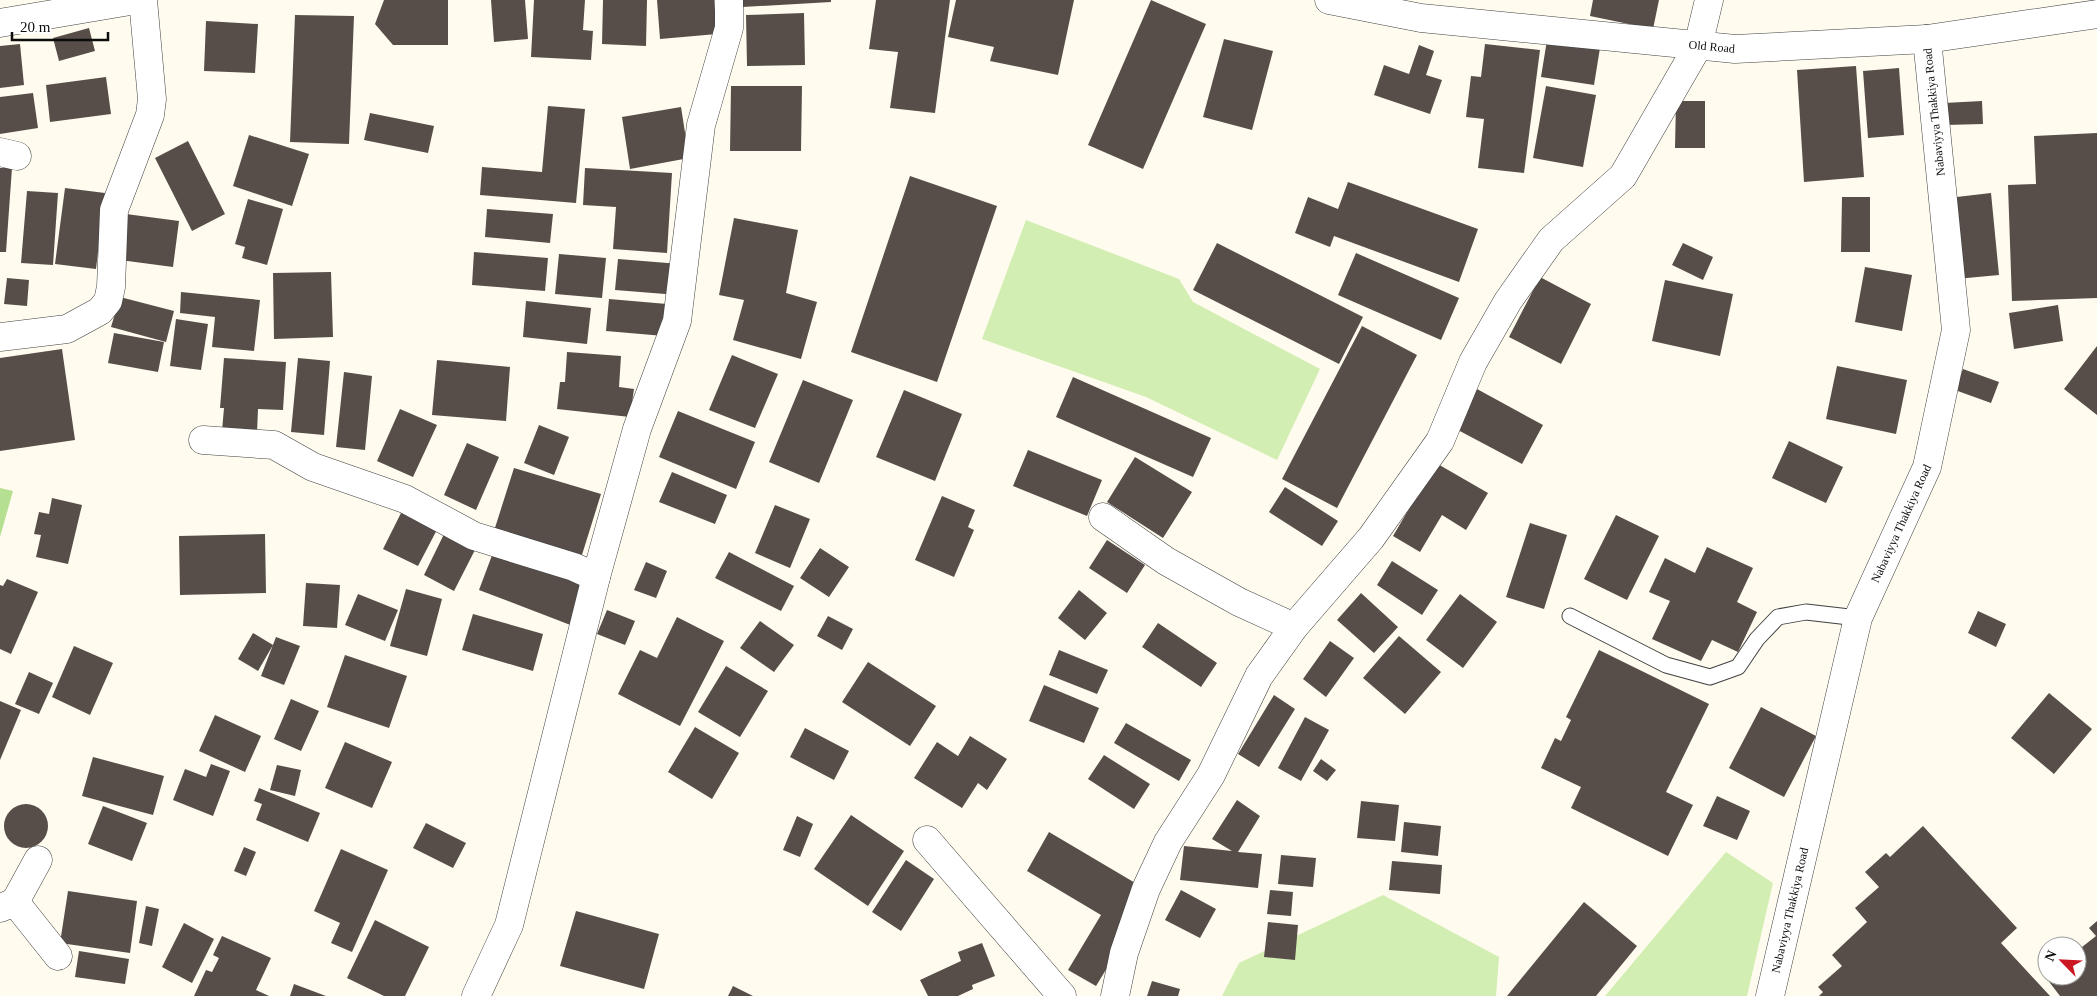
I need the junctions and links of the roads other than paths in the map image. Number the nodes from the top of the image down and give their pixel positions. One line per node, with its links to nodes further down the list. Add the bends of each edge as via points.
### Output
1 (136, 0): 8 (street)
2 (143, 0): 11 (street, via 152,99 150,115 114,210 108,302 100,311 68,329)
3 (729, 0): 14 (street, via 729,28 701,125 677,321 638,429)
4 (1329, 0): 6 (street, Old Road)
5 (1709, 0): 10 (street)
6 (1421, 9): 10 (street, Old Road)
7 (2097, 14): 9 (street, Old Road)
8 (0, 23)
9 (1927, 39): 10 (street, Old Road, via 1735,49); 16 (street, Nabaviyya Thakkiya Road, via 1956,330 1927,467)
10 (1698, 46): 17 (street, via 1624,176 1551,240 1508,301 1473,362 1440,441 1371,538)
11 (0, 337)
12 (203, 440): 14 (street, via 274,445 313,466 405,499 474,536)
13 (1103, 517): 17 (street, via 1166,561 1239,602)
14 (596, 577): 22 (street, via 509,925)
15 (1570, 616): 16 (lane, via 1666,665 1710,677 1738,667 1757,639 1778,617 1806,612)
16 (1858, 618): 25 (street, Nabaviyya Thakkiya Road)
17 (1294, 627): 24 (street, via 1259,676 1211,776 1168,842 1133,926)
18 (926, 840): 23 (street)
19 (38, 860): 20 (street)
20 (7, 905): 21 (street)
21 (58, 956)
22 (476, 996)
23 (1062, 996)
24 (1115, 996)
25 (1770, 996)

